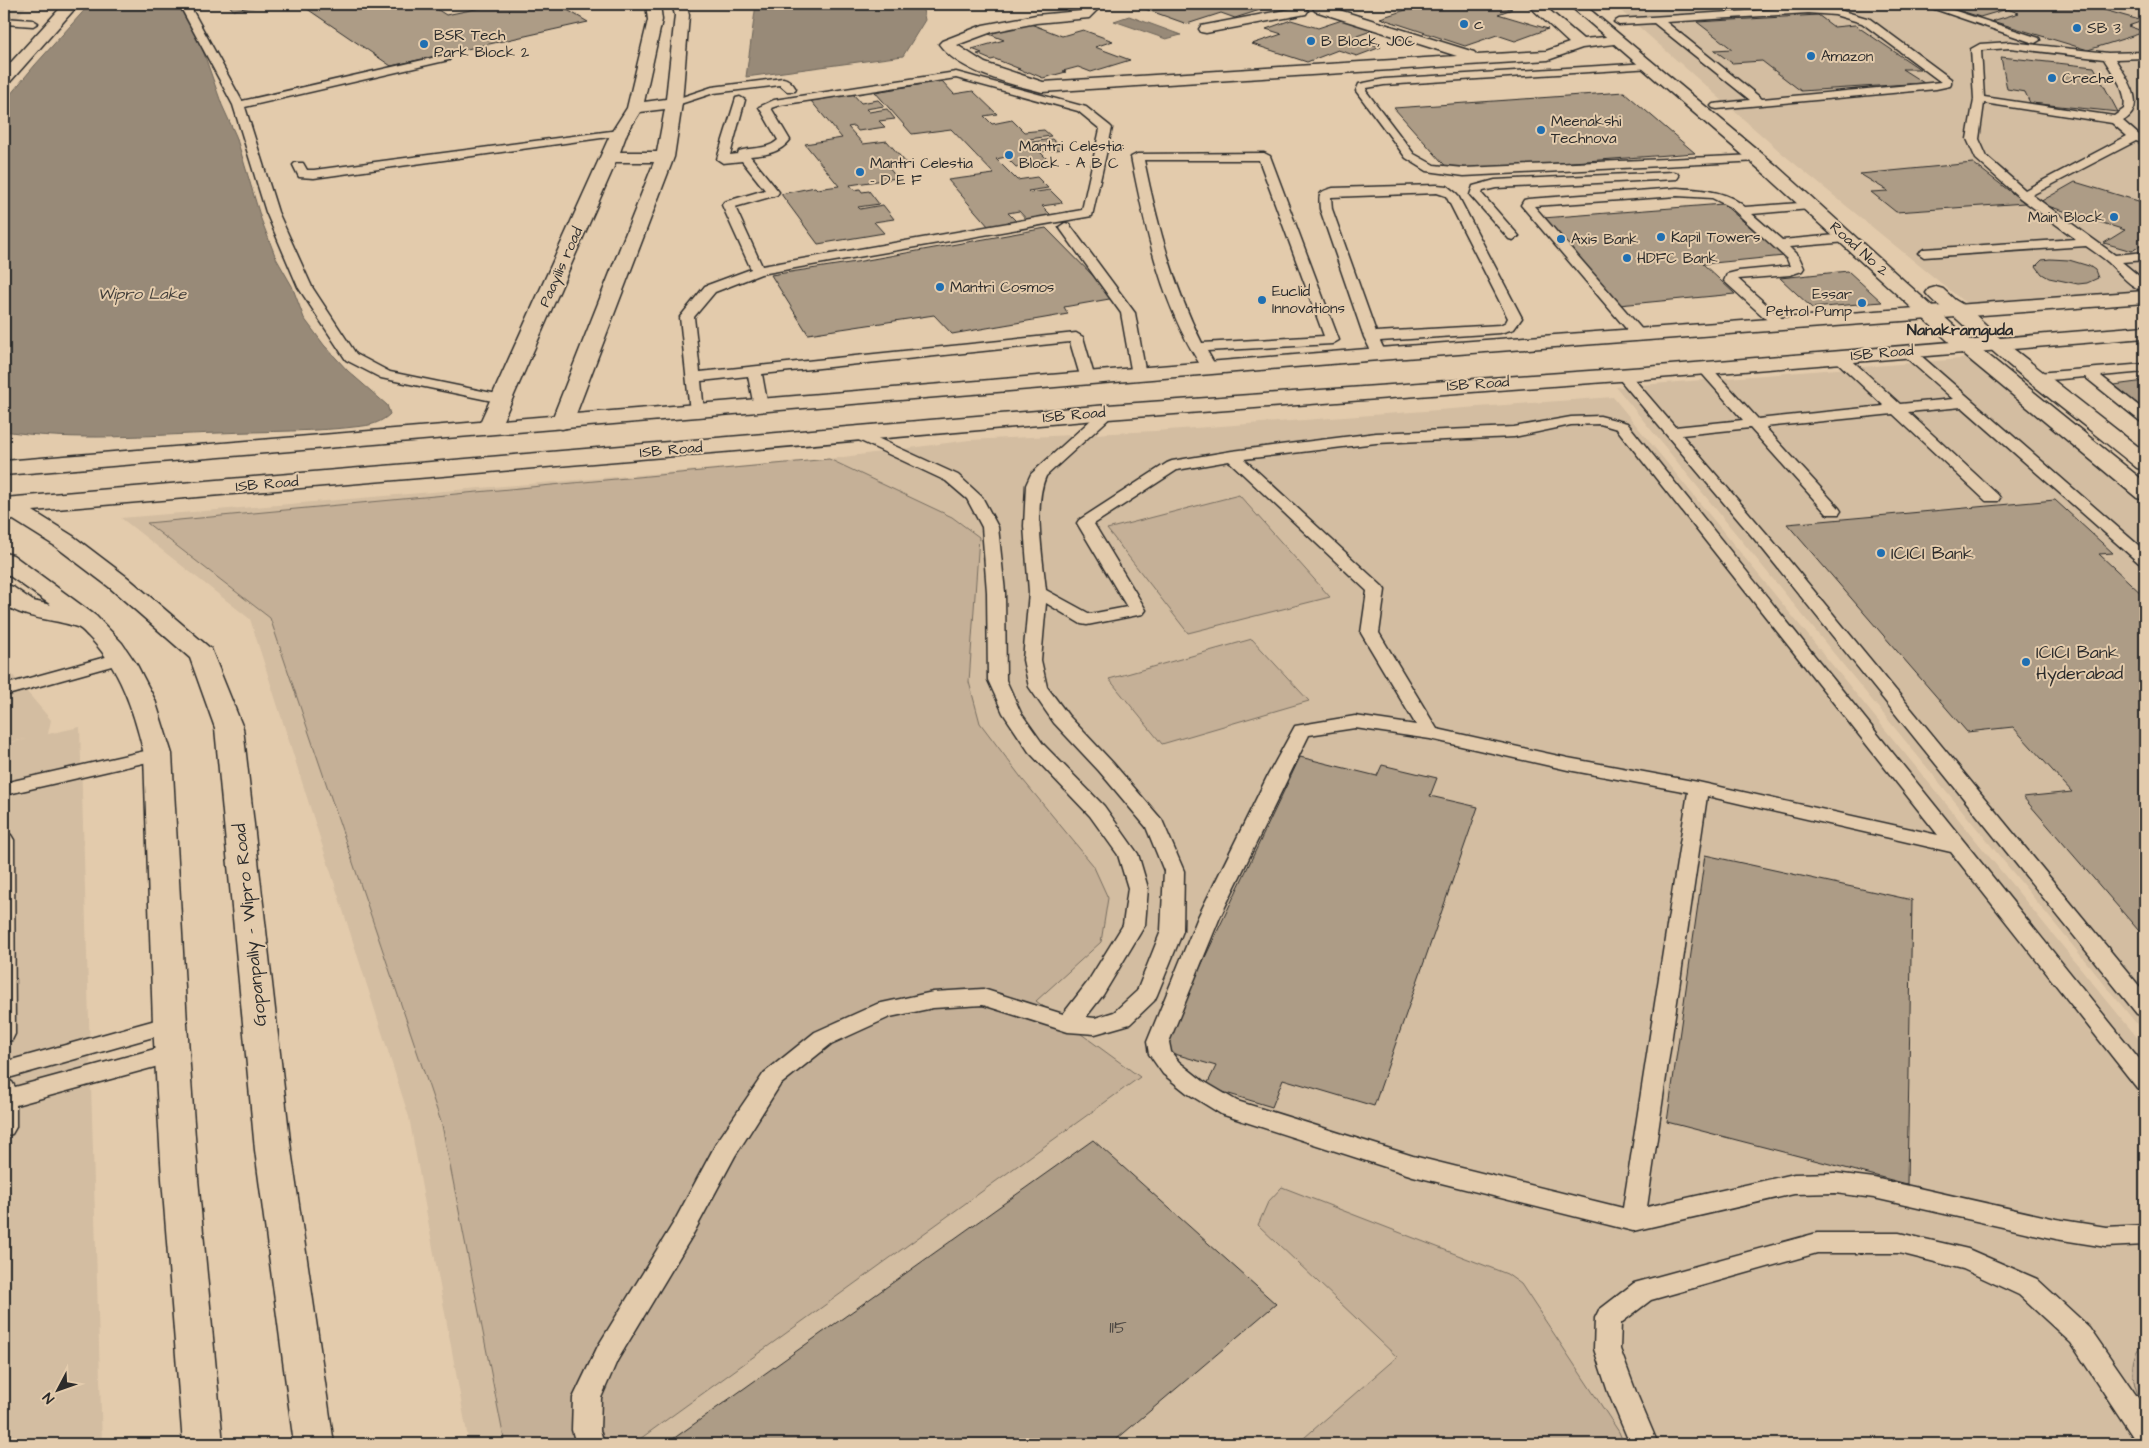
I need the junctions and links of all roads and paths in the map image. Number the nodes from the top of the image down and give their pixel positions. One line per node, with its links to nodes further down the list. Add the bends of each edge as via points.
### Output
1 (53, 4): 18 (street)
2 (72, 4): 29 (street)
3 (184, 4): 36 (lane)
4 (653, 4): 38 (street, Paayilis road, via 655,20)
5 (679, 4): 35 (street, via 682,15)
6 (1096, 4): 27 (street, via 1084,15 988,28 947,44 988,71 1042,87)
7 (1286, 4): 14 (street)
8 (1345, 4): 13 (street)
9 (1534, 4): 22 (street)
10 (1575, 4): 21 (street, Road No 2)
11 (1596, 4): 17 (street, Road No 2)
12 (1925, 4): 23 (lane)
13 (1320, 8): 14 (street); 27 (street)
14 (1301, 11): 19 (street)
15 (1657, 20): 17 (lane); 34 (lane); 34 (lane, via 1808,10 1836,12 1866,21 1947,82 1936,86)
16 (4, 21): 18 (lane)
17 (1619, 22): 37 (street, Road No 2)
18 (33, 23): 20 (street)
19 (1206, 29)
20 (21, 34)
21 (1617, 40): 22 (street); 28 (street, Road No 2)
22 (1580, 44): 27 (street, via 1548,55)
23 (2079, 54): 25 (lane); 32 (lane, via 2010,45 1980,47 1976,50)
24 (2145, 55): 25 (lane)
25 (2108, 56): 30 (lane)
26 (445, 58): 36 (lane)
27 (1482, 59)
28 (1648, 66): 46 (street, Road No 2); 46 (lane, via 1384,82 1363,86 1361,91 1410,156 1431,168 1445,171)
29 (4, 78)
30 (2128, 92): 31 (lane); 39 (lane, via 2131,107 2127,114)
31 (2145, 96)
32 (1980, 99): 39 (lane); 48 (lane, via 1973,139 1982,159)
33 (732, 100): 35 (lane); 35 (lane, via 791,89 783,81 712,90); 44 (lane, via 724,159)
34 (1760, 102): 37 (lane)
35 (674, 103): 38 (street); 43 (street)
36 (239, 105): 86 (lane, via 272,212 305,287 351,357 386,375)
37 (1717, 106): 51 (street, Road No 2)
38 (635, 108): 40 (street, Paayilis road)
39 (2116, 120): 41 (lane)
40 (619, 133): 42 (street, Paayilis road); 45 (lane, via 314,174 303,174)
41 (2140, 139): 48 (lane)
42 (610, 157): 43 (street); 86 (street, Paayilis road)
43 (665, 157): 93 (street)
44 (745, 157): 60 (lane, via 773,192 728,205); 60 (lane, via 743,153 768,150 781,145 784,140 765,107 778,102 956,75 1082,109 1106,128 1088,213)
45 (299, 165)
46 (1755, 166): 49 (street, Road No 2, via 1772,171)
47 (1688, 175): 53 (lane, via 1495,184 1477,189 1476,195)
48 (2024, 195): 55 (lane)
49 (1810, 205): 50 (lane); 54 (street, Road No 2)
50 (1741, 211): 56 (lane); 68 (lane, via 1725,199 1692,192 1528,203)
51 (1841, 211)
52 (1065, 227): 82 (lane, via 1128,312)
53 (1513, 236)
54 (1847, 238): 56 (lane); 65 (street, Road No 2)
55 (2089, 242): 57 (lane); 59 (lane)
56 (1779, 244): 66 (lane, via 1793,257 1797,268 1739,274 1731,281)
57 (1924, 253)
58 (2145, 256): 59 (lane)
59 (2112, 259): 62 (lane)
60 (758, 271): 83 (lane, via 710,289 687,317)
61 (1923, 281): 64 (street)
62 (2145, 287)
63 (2145, 297): 64 (street, ISB Road)
64 (1960, 311): 65 (street, ISB Road); 70 (street)
65 (1931, 313): 66 (street, ISB Road); 72 (street, Road No 2)
66 (1781, 325): 68 (street, ISB Road)
67 (2145, 332): 70 (street, ISB Road)
68 (1640, 336): 69 (street, ISB Road)
69 (1426, 343): 71 (street, ISB Road); 71 (lane, via 1511,326 1514,318 1451,194 1443,189 1327,193 1324,197 1326,209)
70 (1995, 344): 72 (street, ISB Road); 84 (street)
71 (1375, 346): 78 (street, ISB Road)
72 (1965, 346): 74 (street, ISB Road); 101 (street, Road No 2)
73 (1197, 347): 73 (lane, via 1174,297 1159,250 1137,157 1264,156 1332,340); 78 (lane)
74 (1907, 351): 75 (street, ISB Road); 87 (lane)
75 (1840, 357): 76 (street, ISB Road); 89 (lane)
76 (1704, 368): 81 (street, ISB Road); 94 (lane)
77 (2145, 368): 80 (lane)
78 (1211, 370): 82 (street, ISB Road)
79 (754, 371): 83 (lane); 85 (lane, via 1076,337); 88 (lane)
80 (2088, 373): 84 (lane); 92 (lane)
81 (1622, 374): 91 (street, ISB Road); 96 (lane)
82 (1139, 375): 85 (street, ISB Road)
83 (694, 377): 90 (lane)
84 (2037, 377): 99 (street)
85 (1088, 379): 88 (street, ISB Road)
86 (502, 399): 95 (street, Paayilis road)
87 (1965, 402): 89 (lane); 105 (lane)
88 (761, 407): 90 (street, ISB Road)
89 (1896, 409): 94 (lane); 102 (lane)
90 (698, 412): 93 (street, ISB Road)
91 (1108, 412): 97 (street, ISB Road); 108 (lane, via 1039,474 1034,485 1032,526)
92 (2145, 418)
93 (562, 422): 95 (street, ISB Road)
94 (1754, 424): 96 (lane); 104 (lane)
95 (489, 427): 100 (street, ISB Road)
96 (1671, 432): 118 (lane, via 1767,544)
97 (857, 434): 103 (street, ISB Road); 119 (lane, via 952,478 974,497 990,527 996,592 996,680 1012,713 1036,748 1096,811 1128,854 1138,888 1134,925 1096,989)
98 (1232, 456): 108 (lane, via 1172,466 1085,523 1137,610 1087,620); 112 (lane, via 1376,590 1370,633); 117 (lane, via 1376,438 1514,432 1571,421 1600,420 1622,426)
99 (2145, 463)
100 (10, 466)
101 (2145, 494)
102 (1992, 498)
103 (4, 506): 131 (street, Gopanpally - Wipro Road, via 36,523 118,582 202,655 229,728 273,1150)
104 (1833, 511)
105 (2145, 559)
106 (4, 560): 109 (street)
107 (4, 592): 109 (street, via 24,607)
108 (1038, 592): 119 (lane, via 1032,660 1038,687 1061,718 1155,825 1174,871 1172,931 1146,995 1122,1018 1095,1026)
109 (88, 622): 110 (street)
110 (120, 658): 111 (lane); 113 (street, via 151,723)
111 (4, 691)
112 (1430, 733): 114 (lane, via 1568,764); 127 (lane, via 1355,722 1302,730 1209,917 1158,1042 1160,1054 1171,1068 1195,1087 1229,1108 1413,1166)
113 (158, 754): 115 (lane); 121 (street)
114 (1698, 788): 117 (lane); 127 (lane)
115 (4, 789)
116 (4, 840): 120 (lane)
117 (1956, 846): 123 (lane)
118 (2145, 1008)
119 (1068, 1024): 132 (lane, via 983,997 933,1000 884,1010 823,1038 772,1079 726,1149 607,1354 587,1398 586,1430)
120 (4, 1034)
121 (171, 1039): 122 (lane); 125 (lane); 130 (street)
122 (4, 1071)
123 (2145, 1082)
124 (4, 1088): 125 (lane)
125 (4, 1099): 126 (lane)
126 (4, 1127)
127 (1633, 1221): 128 (lane, via 1794,1184 1835,1183 1874,1188 2056,1229 2106,1237)
128 (2145, 1236)
129 (2145, 1431): 133 (lane, via 2080,1335 2028,1287 1968,1260 1898,1243 1817,1243 1643,1291 1608,1318 1607,1349)
130 (203, 1444)
131 (314, 1444)
132 (590, 1444)
133 (1644, 1444)

